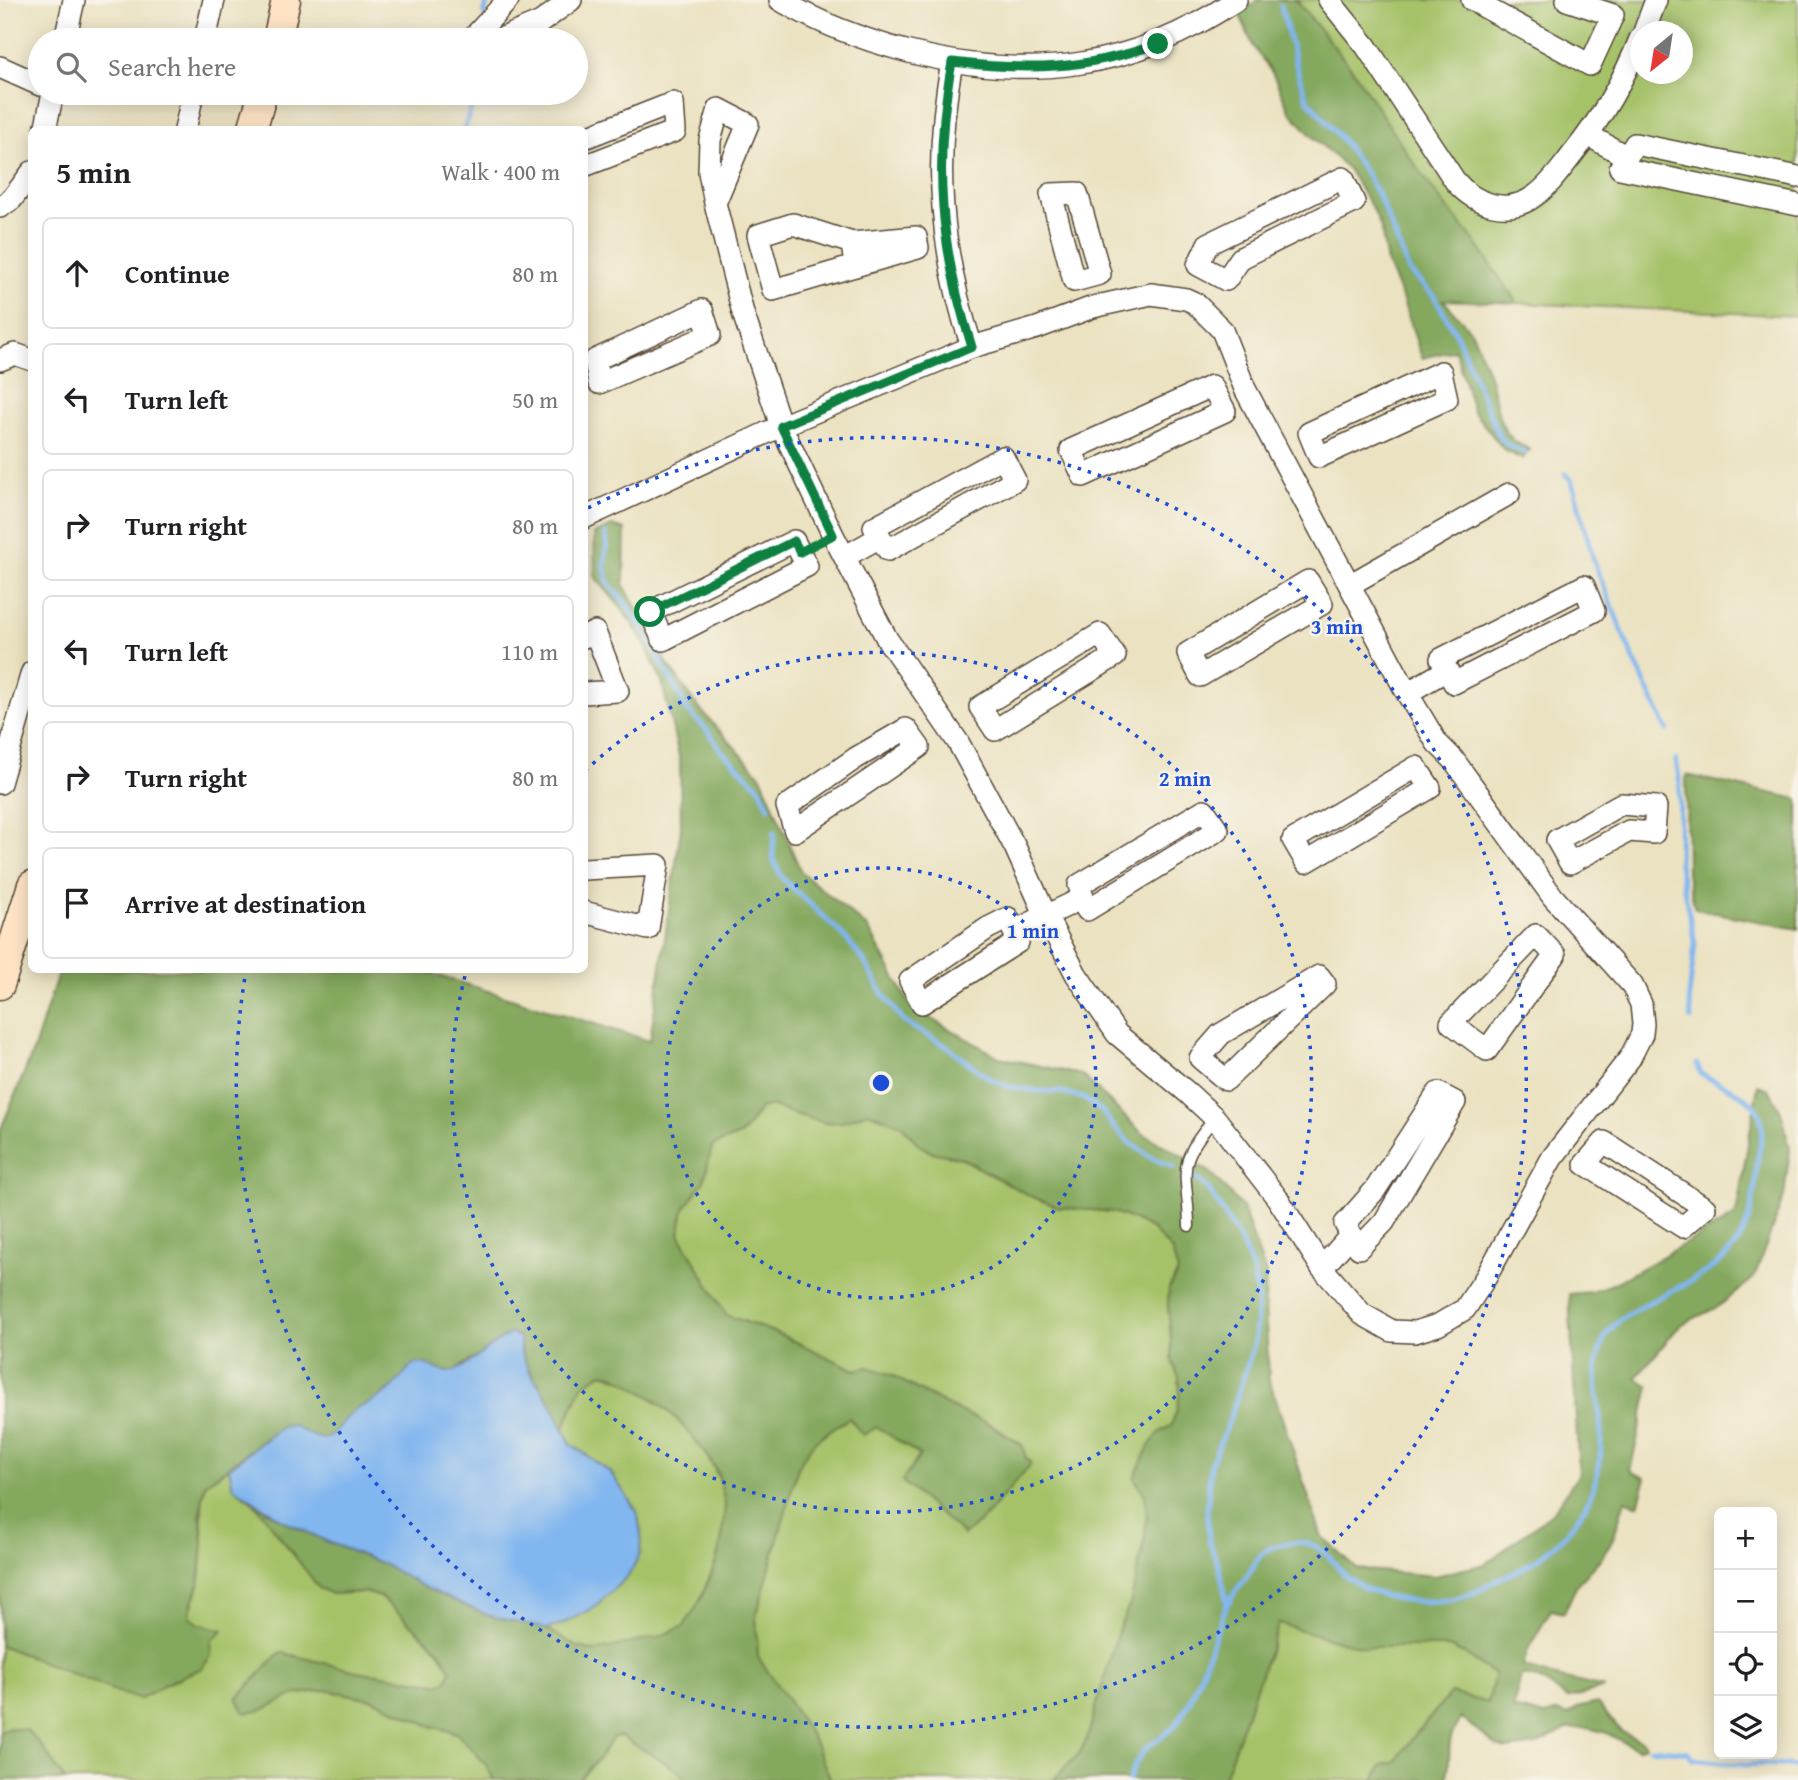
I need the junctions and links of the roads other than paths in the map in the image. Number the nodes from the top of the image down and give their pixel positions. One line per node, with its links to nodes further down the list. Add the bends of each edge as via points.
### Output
1 (74, 0): 13 (street)
2 (214, 0): 14 (street)
3 (286, 0): 15 (main road)
4 (508, 0): 16 (street)
5 (571, 0): 17 (street)
6 (780, 0): 20 (street, via 850,34)
7 (1236, 0): 20 (street, via 1177,35 1100,61 1041,68)
8 (1329, 0): 32 (street, via 1366,46 1455,181 1471,197 1493,206 1525,202 1551,181)
9 (1472, 0): 18 (street, via 1590,65)
10 (1567, 0): 18 (street, via 1613,15)
11 (1656, 0): 12 (street)
12 (1648, 21)
13 (68, 28)
14 (208, 28)
15 (280, 28)
16 (482, 28)
17 (527, 28)
18 (1603, 41): 19 (street)
19 (1630, 47)
20 (952, 62): 51 (street, via 942,131 941,203 951,276)
21 (1630, 63): 32 (street)
22 (0, 67): 23 (street)
23 (28, 80)
24 (50, 105): 28 (street)
25 (190, 105): 29 (street)
26 (259, 105): 30 (main road)
27 (674, 115): 31 (street); 33 (street, via 673,103); 35 (street, via 675,131)
28 (46, 126)
29 (186, 126)
30 (253, 126)
31 (713, 126): 38 (street, via 709,172); 38 (street, via 719,109 748,124)
32 (1588, 135): 34 (street)
33 (588, 136)
34 (1627, 157): 36 (street, via 1635,144); 40 (street, via 1620,168)
35 (588, 164)
36 (1798, 177)
37 (28, 179): 39 (street)
38 (715, 203): 44 (street)
39 (14, 204)
40 (1798, 205)
41 (852, 243): 42 (street, via 793,224 758,234); 43 (street); 43 (street, via 916,237 918,248)
42 (765, 264): 43 (street, via 773,290); 44 (street)
43 (855, 266)
44 (733, 271): 49 (street)
45 (1213, 273): 45 (street, via 1226,280 1241,258 1354,202 1343,178 1208,244 1198,265); 47 (street)
46 (1087, 278): 48 (street)
47 (1195, 303): 48 (street, via 1151,294); 54 (street, via 1222,330)
48 (1093, 307): 51 (street)
49 (743, 313): 50 (street); 56 (street)
50 (706, 323): 50 (street, via 710,335 600,383 596,360 702,310)
51 (972, 347): 56 (street)
52 (28, 359): 53 (street, via 15,354)
53 (0, 360)
54 (1245, 389): 55 (street); 58 (street)
55 (1219, 399): 55 (street, via 1225,411 1083,476 1071,450 1212,386)
56 (781, 426): 60 (street); 61 (street)
57 (1314, 445): 57 (street, via 1320,457 1447,399 1441,372 1308,433); 58 (street)
58 (1287, 464): 65 (street)
59 (1509, 494): 65 (street)
60 (588, 516)
61 (833, 535): 63 (street); 64 (street)
62 (880, 537): 62 (street, via 888,550 1016,480 1003,457 874,527); 64 (street)
63 (800, 552): 63 (street, via 807,566 663,639 650,612 794,541)
64 (846, 556): 73 (street, via 887,639)
65 (1348, 581): 66 (street); 70 (street)
66 (1315, 593): 66 (street, via 1322,604 1200,676 1188,653 1308,581)
67 (588, 635): 71 (street, via 595,632 618,691)
68 (1447, 670): 68 (street, via 1454,683 1594,611 1584,586 1441,659); 70 (street)
69 (28, 683): 76 (street)
70 (1407, 692): 77 (street, via 1437,743)
71 (588, 693)
72 (988, 718): 72 (street, via 981,707 1100,634 1115,656 995,730); 75 (street)
73 (942, 721): 74 (street); 75 (street)
74 (912, 737): 74 (street, via 919,747 795,831 787,806 906,729)
75 (958, 742): 86 (street)
76 (4, 751): 79 (street)
77 (1453, 759): 78 (street); 82 (street)
78 (1423, 778): 78 (street, via 1430,788 1306,862 1293,840 1416,767)
79 (0, 783)
80 (1564, 852): 82 (street)
81 (588, 869): 85 (street, via 658,865 648,929)
82 (1535, 872): 87 (street)
83 (28, 898): 90 (main road)
84 (1083, 898): 84 (street, via 1079,885 1203,810 1218,830 1087,910); 86 (street)
85 (588, 913)
86 (1046, 916): 88 (street); 92 (street, via 1076,974 1117,1034)
87 (1573, 920): 89 (street); 94 (street, via 1632,985 1641,1004 1643,1024 1630,1058)
88 (1014, 931): 88 (street, via 1009,918 988,928 910,981 922,1003 1018,942)
89 (1545, 945): 89 (street, via 1555,955 1487,1050 1451,1023 1536,935)
90 (0, 985)
91 (1212, 1069): 91 (street, via 1200,1058 1221,1034 1319,976 1325,984 1226,1080); 92 (street)
92 (1188, 1093): 93 (street)
93 (1215, 1118): 96 (lane, via 1189,1151 1185,1167); 98 (street, via 1278,1199)
94 (1569, 1134): 95 (street); 98 (street, via 1465,1308 1438,1325 1415,1332 1392,1331 1362,1314)
95 (1594, 1153): 95 (street, via 1604,1142 1705,1208 1683,1227 1586,1164)
96 (1189, 1226)
97 (1351, 1235): 97 (street, via 1345,1224 1375,1190 1438,1093 1455,1102 1384,1222 1359,1248); 98 (street)
98 (1322, 1268)

